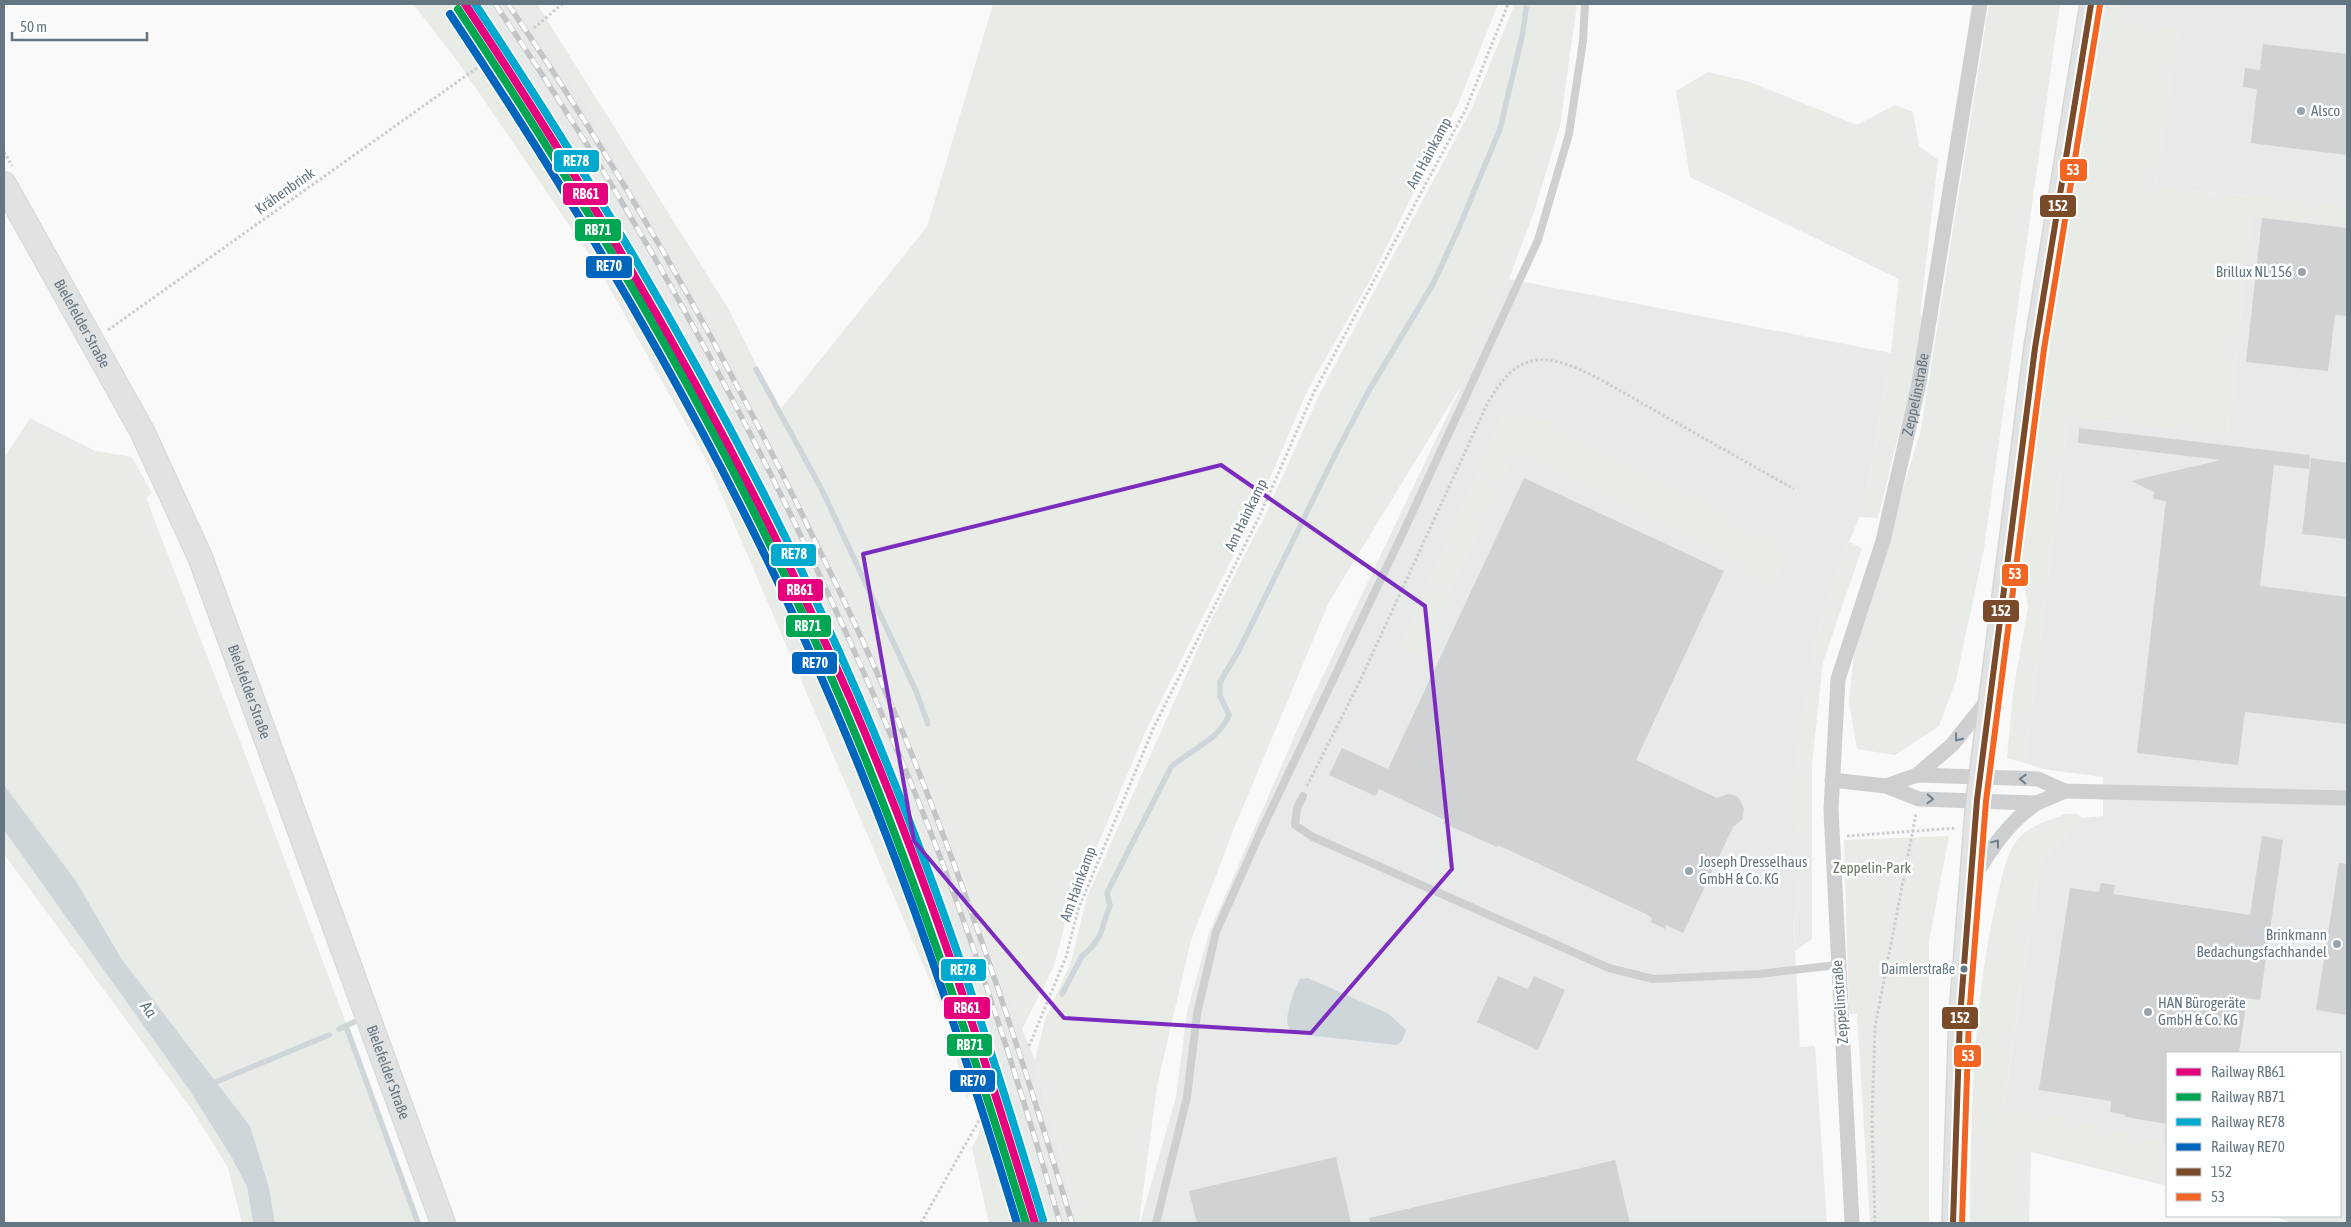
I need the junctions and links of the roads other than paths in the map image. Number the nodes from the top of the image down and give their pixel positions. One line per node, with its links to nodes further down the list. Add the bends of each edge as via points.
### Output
1 (1585, 4): 18 (lane, via 1583,41 1569,134 1538,240 1216,932 1197,1014 1187,1097)
2 (1980, 4): 8 (street, Zeppelinstraße, via 1920,383 1882,541 1838,679)
3 (2091, 4): 5 (main road, via 2035,348)
4 (4, 184): 17 (main road, Bielefelder Straße, via 142,431 200,556)
5 (1988, 700): 6 (street, one-way to 6, via 1952,746); 7 (main road)
6 (1917, 775): 7 (street); 9 (street)
7 (1979, 778): 10 (street, one-way to 7, via 2038,779); 13 (main road)
8 (1832, 780): 9 (street); 16 (street, Zeppelinstraße, via 1831,838)
9 (1886, 786): 13 (street, one-way to 13, via 1919,799)
10 (2064, 791): 12 (street); 14 (street)
11 (1303, 796): 16 (lane, via 1297,808 1295,825 1313,837 1609,968 1653,979 1759,974)
12 (2347, 798)
13 (1977, 800): 14 (street); 15 (main road)
14 (2038, 803): 15 (street, one-way to 14, via 1995,843 2022,813)
15 (1970, 884): 20 (main road, via 1960,1017)
16 (1837, 965): 19 (street, Zeppelinstraße)
17 (443, 1223)
18 (1156, 1223)
19 (1852, 1223)
20 (1953, 1223)

